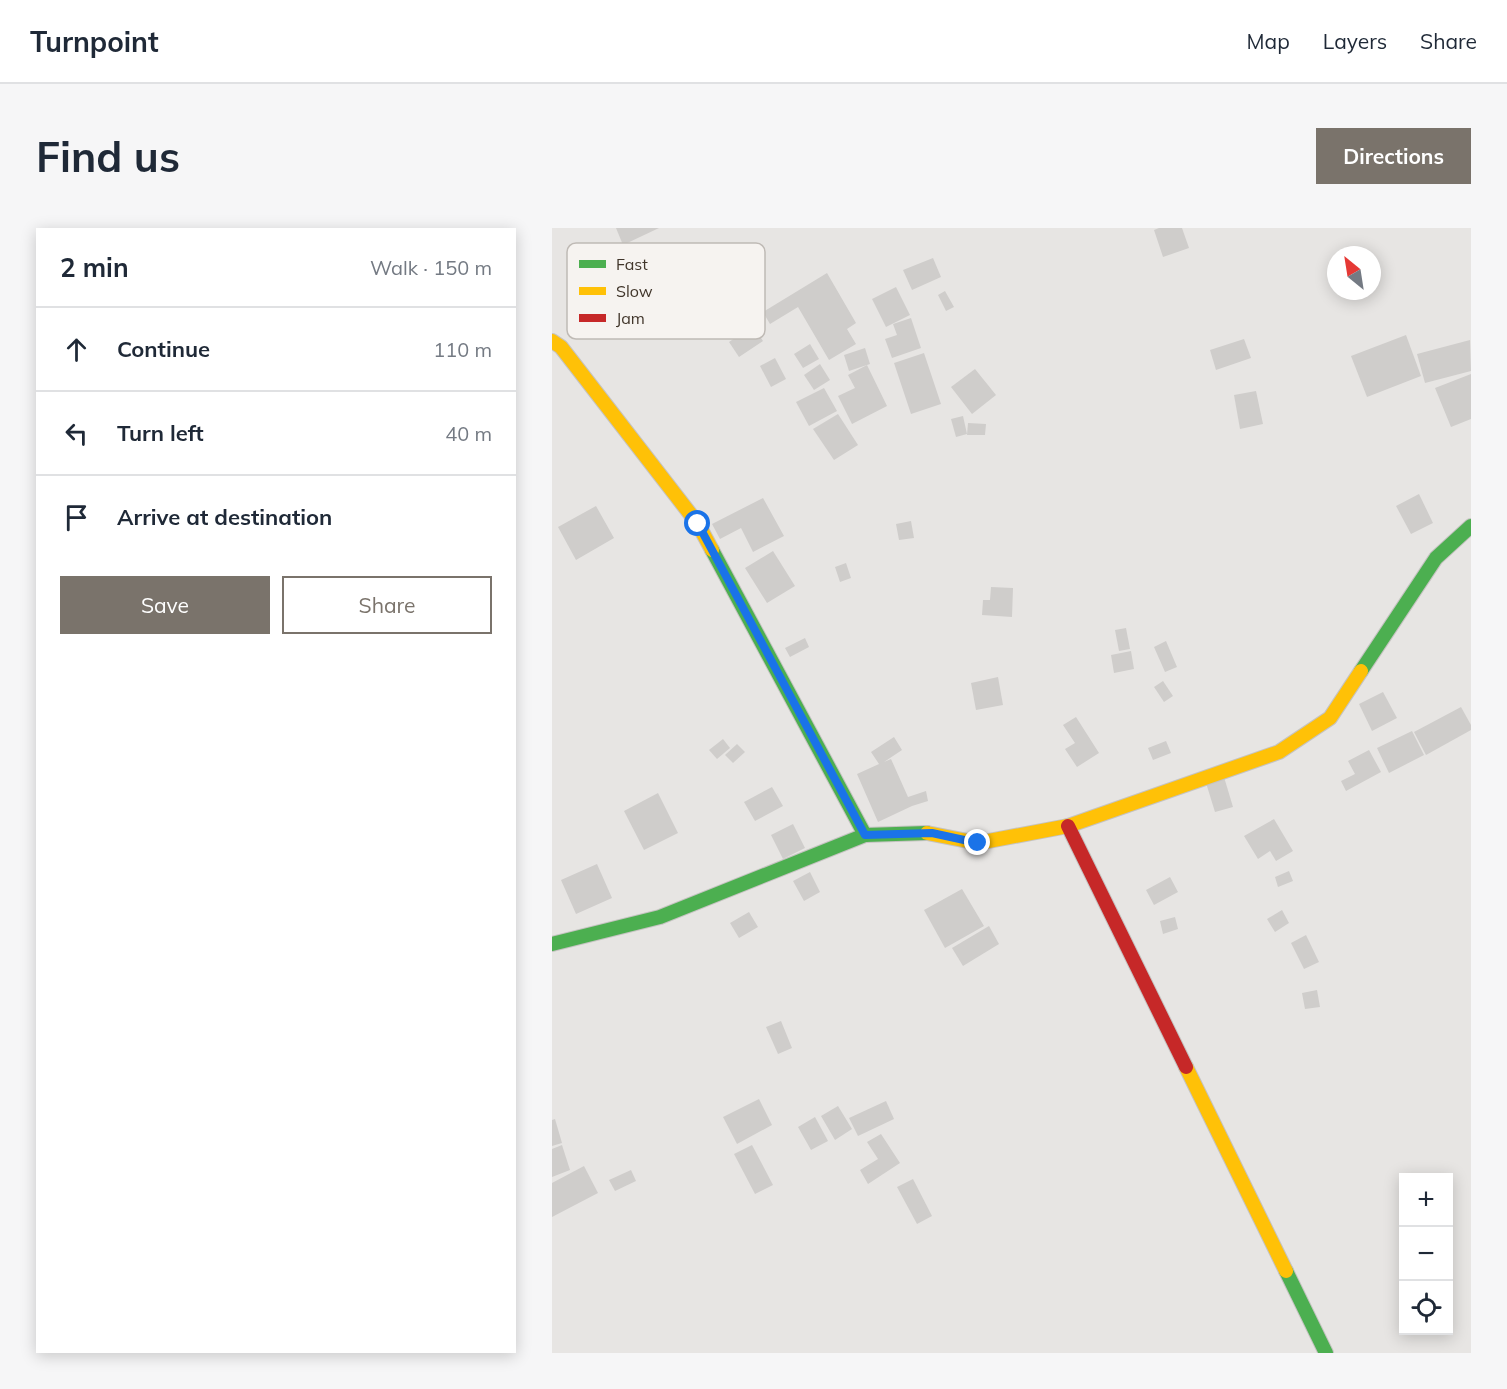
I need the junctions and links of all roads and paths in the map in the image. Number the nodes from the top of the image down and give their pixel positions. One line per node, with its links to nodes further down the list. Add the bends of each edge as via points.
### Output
1 (552, 340): 4 (street, via 698,524)
2 (1471, 526): 3 (street, via 1436,558 1330,718 1278,753)
3 (1068, 826): 4 (street, via 978,843 932,833); 6 (street)
4 (865, 835): 5 (street, via 660,917)
5 (552, 944)
6 (1326, 1353)

